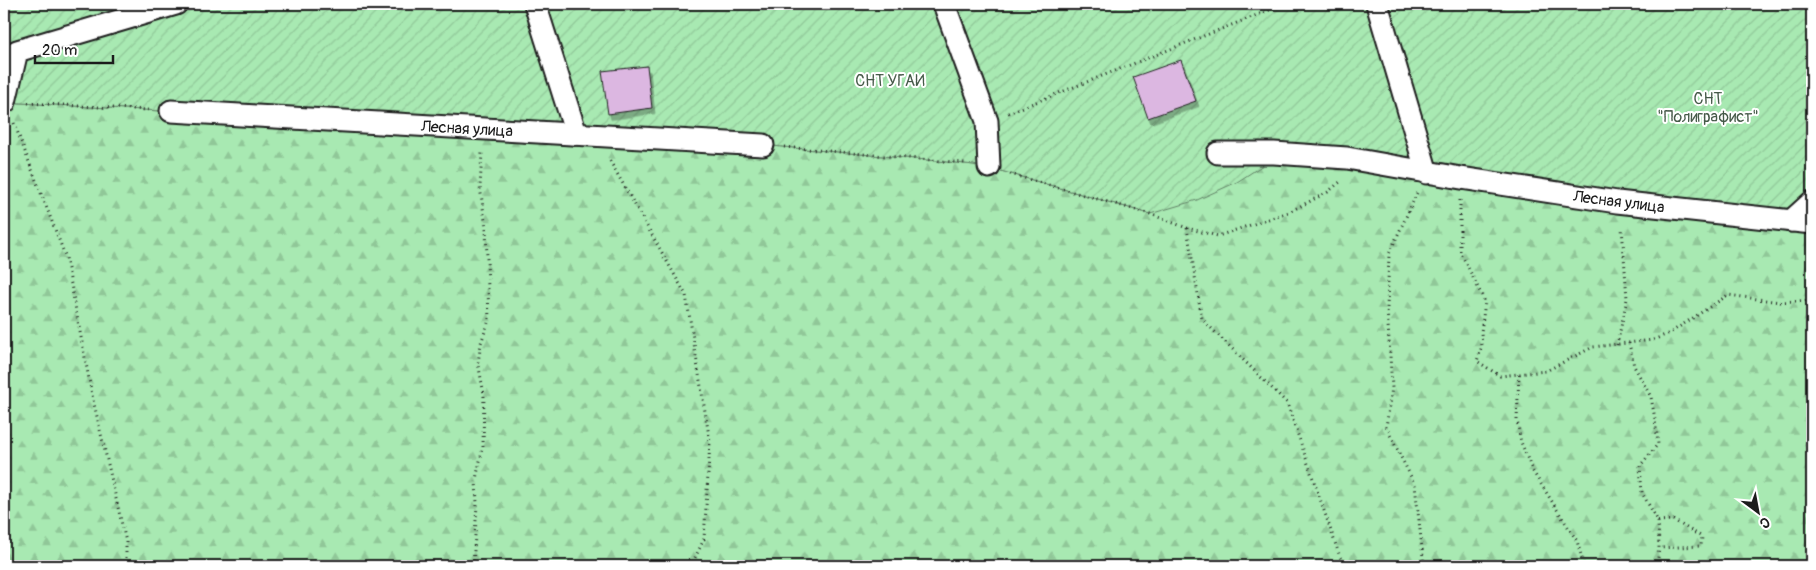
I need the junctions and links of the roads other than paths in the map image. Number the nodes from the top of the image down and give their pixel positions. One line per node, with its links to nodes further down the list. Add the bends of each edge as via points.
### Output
1 (176, 4): 5 (street, via 17,51)
2 (535, 4): 7 (street)
3 (944, 4): 10 (street, via 987,121)
4 (1377, 4): 11 (street)
5 (4, 102)
6 (171, 111): 7 (street, Лесная улица)
7 (576, 134): 8 (street, Лесная улица)
8 (763, 145)
9 (1218, 153): 11 (street, Лесная улица, via 1347,158)
10 (988, 167)
11 (1427, 172): 13 (street, Лесная улица, via 1618,202)
12 (1812, 202): 13 (street)
13 (1791, 221): 14 (street, Лесная улица)
14 (1812, 223)

